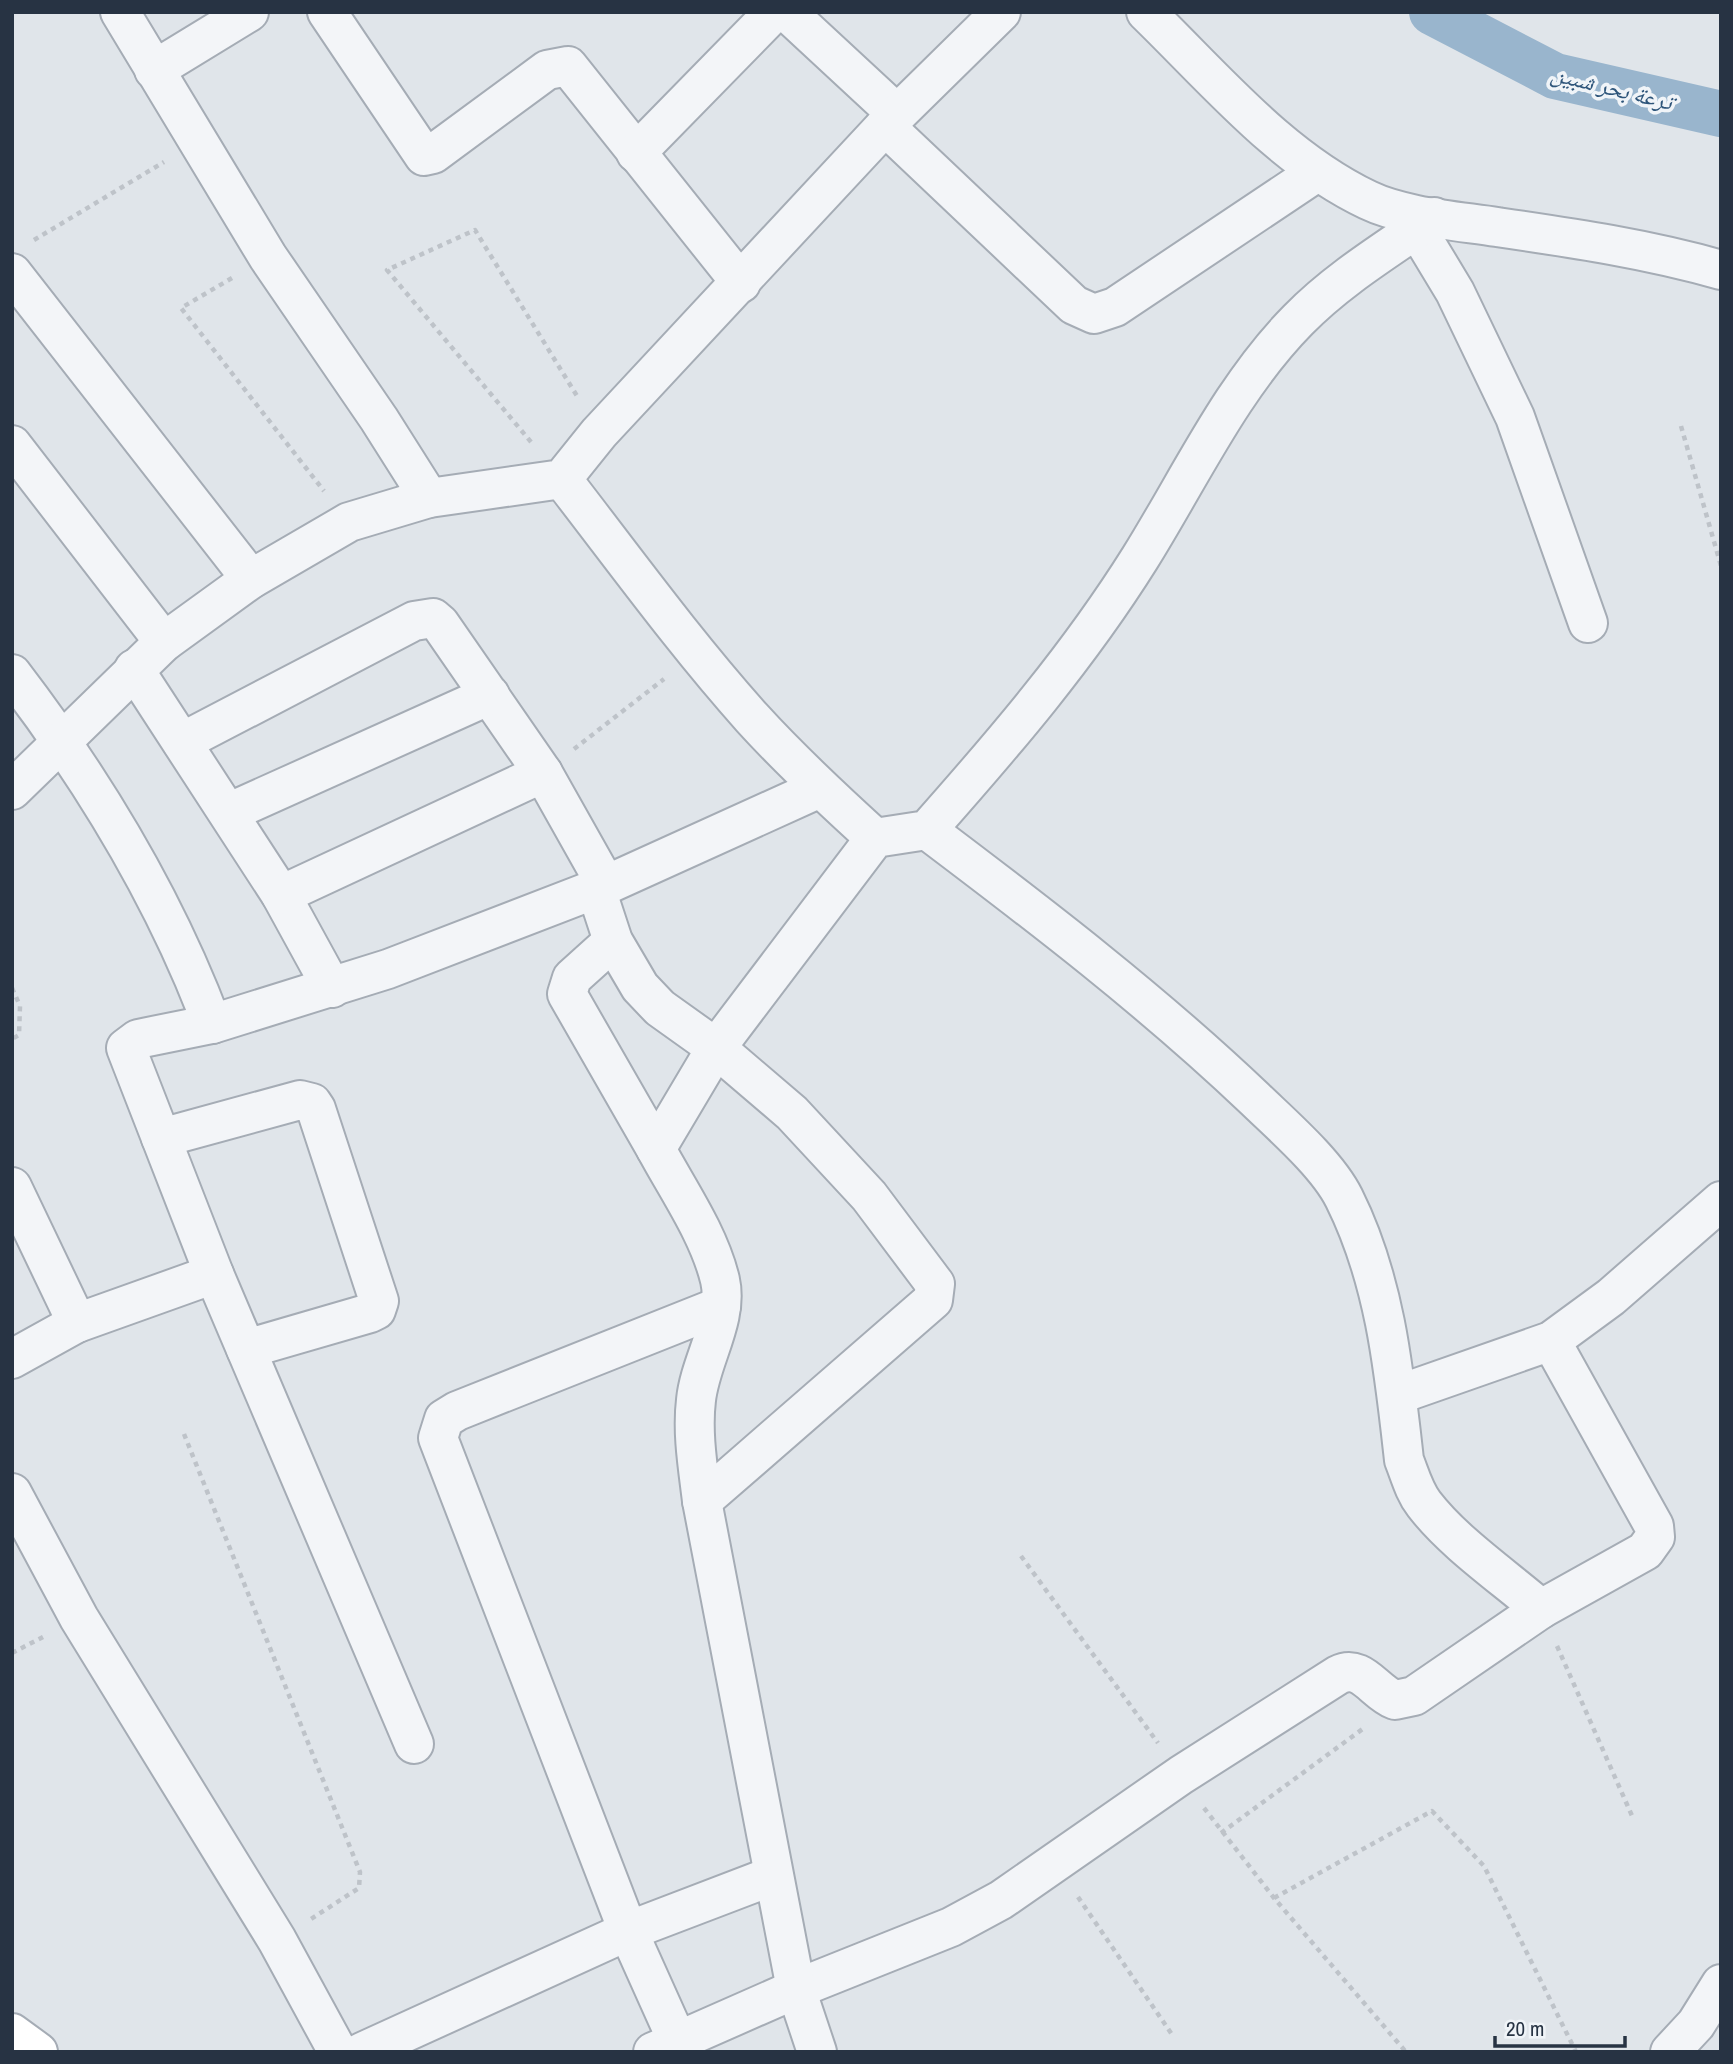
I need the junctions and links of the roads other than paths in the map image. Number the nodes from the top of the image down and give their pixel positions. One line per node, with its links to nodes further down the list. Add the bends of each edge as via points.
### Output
1 (120, 12): 8 (street)
2 (249, 12): 8 (street)
3 (327, 12): 10 (street, via 424,156 433,155 547,70 562,65 574,70)
4 (774, 12): 10 (street)
5 (787, 12): 9 (street)
6 (1001, 12): 9 (street)
7 (1146, 12): 11 (street, via 1270,135)
8 (154, 70): 18 (street, via 268,257)
9 (891, 120): 11 (street, via 1074,305 1094,314 1115,307); 15 (street)
10 (636, 153): 15 (street)
11 (1317, 172): 12 (street, via 1370,201)
12 (1425, 223): 14 (street, via 1566,237); 20 (street, via 1515,417); 31 (street, via 1344,280 1264,358 1074,656)
13 (18, 260): 19 (street)
14 (1721, 270)
15 (741, 283): 17 (street, via 599,433)
16 (12, 445): 21 (street)
17 (562, 479): 18 (street); 28 (street, via 697,653)
18 (429, 498): 19 (street, via 349,522)
19 (251, 579): 21 (street)
20 (1588, 623)
21 (164, 642): 22 (street)
22 (134, 669): 25 (street); 26 (street)
23 (12, 674): 25 (street)
24 (491, 695): 26 (street, via 440,624 427,617); 27 (street); 30 (street)
25 (62, 739): 29 (street); 37 (street, via 172,930)
26 (182, 742): 30 (street)
27 (543, 773): 33 (street); 34 (street)
28 (820, 789): 32 (street); 33 (street)
29 (12, 790)
30 (230, 812): 34 (street)
31 (927, 830): 32 (street); 49 (street, via 1077,943 1198,1045 1298,1141 1342,1194 1364,1242 1381,1298)
32 (875, 838): 38 (street)
33 (601, 887): 35 (street); 36 (street)
34 (281, 895): 36 (street)
35 (613, 941): 38 (street, via 625,967 660,1008); 40 (street, via 572,978 567,994)
36 (332, 988): 37 (street)
37 (212, 1024): 39 (street, via 138,1039 126,1048)
38 (716, 1048): 40 (street); 50 (street, via 792,1113 869,1196 931,1276 936,1292 933,1300)
39 (161, 1138): 43 (street); 47 (street, via 300,1100 316,1109 378,1307)
40 (656, 1149): 44 (street, via 711,1253 720,1281)
41 (12, 1187): 45 (street)
42 (1721, 1201): 46 (street, via 1611,1297)
43 (214, 1275): 45 (street); 47 (street)
44 (721, 1306): 50 (street, via 696,1399 695,1446); 55 (street, via 457,1411 444,1419 438,1438)
45 (77, 1323): 48 (street)
46 (1551, 1341): 49 (street); 52 (street, via 1654,1526 1655,1537 1645,1551)
47 (246, 1349): 53 (street)
48 (12, 1359)
49 (1397, 1395): 52 (street, via 1405,1460 1423,1503)
50 (702, 1502): 54 (street)
51 (15, 1507): 61 (street, via 277,1940)
52 (1541, 1609): 56 (street, via 1402,1700 1389,1698 1358,1673 1344,1672 1181,1775 1001,1900 951,1927)
53 (414, 1744)
54 (772, 1876): 55 (street); 56 (street)
55 (628, 1931): 59 (street); 62 (street)
56 (796, 1989): 59 (street); 63 (street)
57 (1719, 1994): 64 (street)
58 (12, 2033): 60 (main road)
59 (665, 2046)
60 (38, 2052)
61 (338, 2052)
62 (362, 2052)
63 (817, 2052)
64 (1670, 2052)

